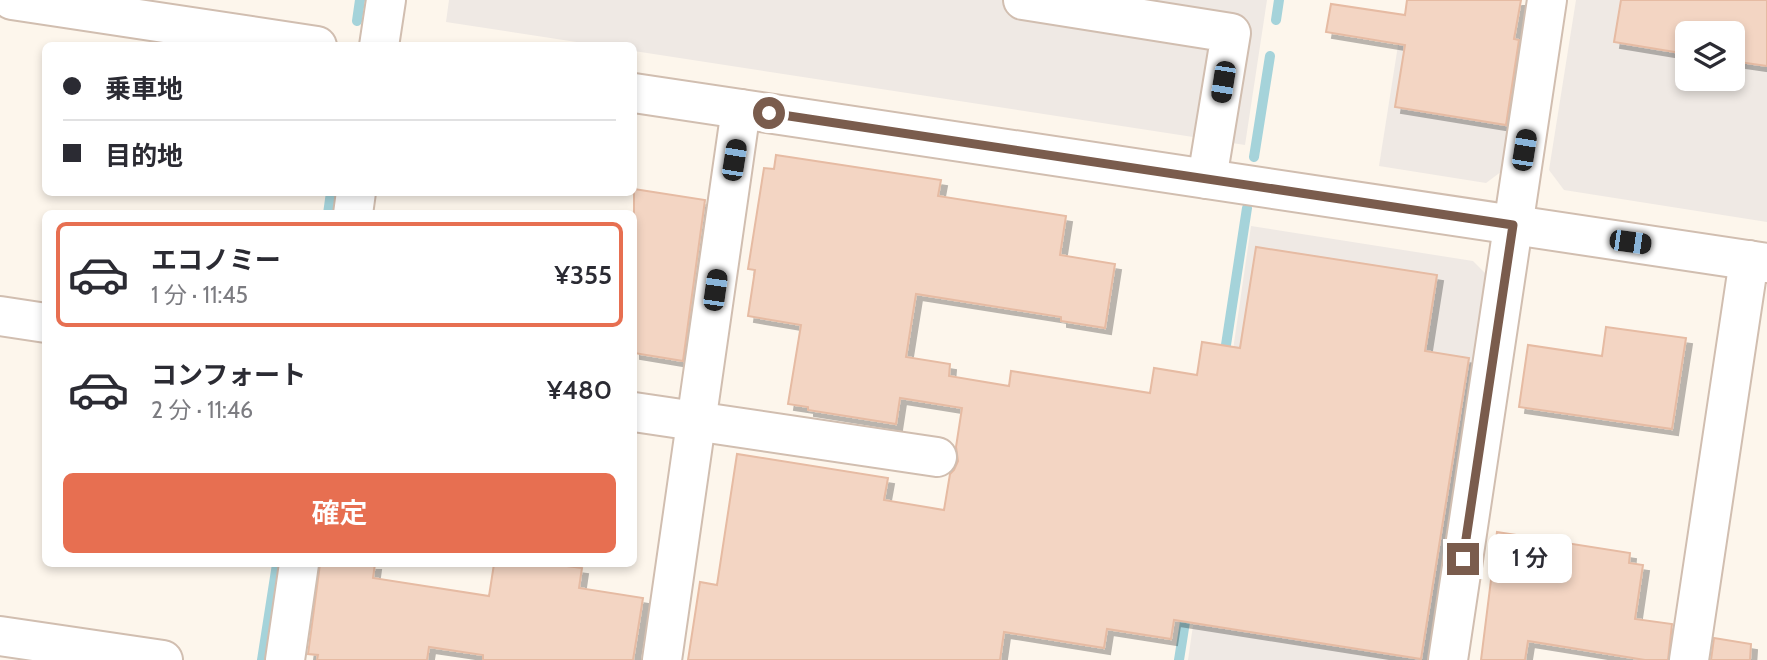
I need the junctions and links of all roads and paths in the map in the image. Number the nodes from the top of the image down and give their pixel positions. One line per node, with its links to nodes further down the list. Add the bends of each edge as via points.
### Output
1 (12, 0): 5 (street)
2 (386, 0): 6 (street)
3 (1023, 0): 9 (street, via 1230,33)
4 (1547, 0): 10 (street)
5 (290, 42)
6 (380, 42)
7 (637, 93): 8 (street)
8 (741, 109): 9 (street); 15 (street)
9 (1207, 179): 10 (street)
10 (1513, 225): 11 (street); 22 (street)
11 (1758, 262): 23 (street)
12 (0, 316): 13 (street)
13 (42, 322)
14 (637, 412): 15 (street)
15 (696, 421): 16 (street); 21 (street)
16 (937, 457)
17 (299, 567): 20 (street)
18 (0, 636): 19 (street)
19 (163, 660)
20 (285, 660)
21 (662, 660)
22 (1448, 660)
23 (1689, 660)

